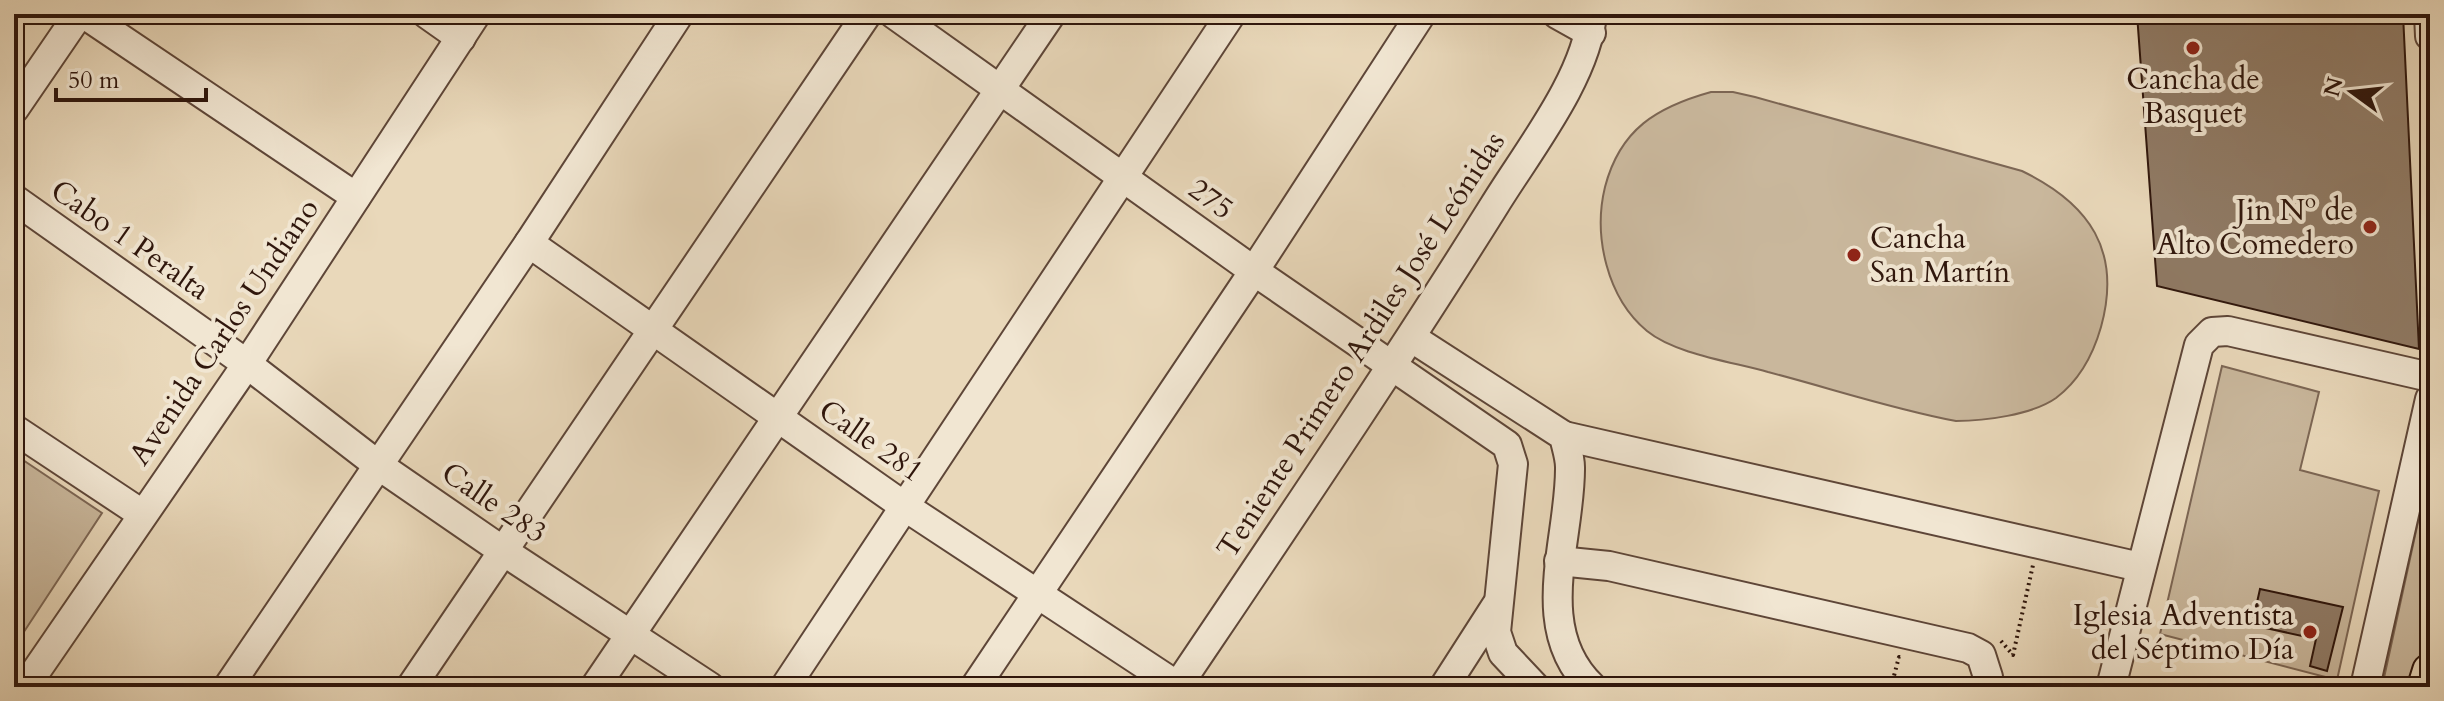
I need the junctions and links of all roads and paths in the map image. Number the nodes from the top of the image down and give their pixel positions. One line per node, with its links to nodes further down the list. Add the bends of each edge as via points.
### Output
1 (427, 14): 12 (street)
2 (679, 14): 19 (street)
3 (867, 14): 21 (street)
4 (894, 14): 14 (street, 275)
5 (1051, 14): 14 (street)
6 (1231, 14): 16 (street)
7 (1421, 14): 20 (street)
8 (1557, 14): 11 (street)
9 (2429, 14): 13 (street)
10 (88, 16): 15 (street); 17 (street)
11 (1592, 24): 22 (street, Teniente Primero Ardiles José Leónidas, via 1569,87)
12 (468, 26): 17 (street, Avenida Carlos Undiano)
13 (2430, 36)
14 (999, 88): 16 (street, 275); 27 (street)
15 (14, 109)
16 (1123, 177): 20 (street, 275); 31 (street)
17 (356, 197): 23 (street, Avenida Carlos Undiano)
18 (14, 199): 23 (street, Cabo 1 Peralta)
19 (529, 243): 21 (street, Calle 281); 30 (street)
20 (1254, 271): 24 (street, 275); 37 (street)
21 (652, 328): 27 (street, Calle 281); 33 (street)
22 (1412, 338): 24 (street, Teniente Primero Ardiles José Leónidas); 29 (street)
23 (247, 364): 30 (street, Calle 283); 32 (street, Avenida Carlos Undiano)
24 (1393, 366): 38 (street, 275, via 1507,445 1513,464); 49 (street, Teniente Primero Ardiles José Leónidas)
25 (2430, 377): 36 (street, via 2228,331 2212,332 2199,345)
26 (2430, 399): 55 (street)
27 (776, 416): 31 (street, Calle 281); 39 (street)
28 (14, 429): 32 (street)
29 (1564, 436): 35 (street, via 1570,465); 36 (street)
30 (378, 465): 33 (street, Calle 283); 43 (street)
31 (904, 506): 37 (street, Calle 281); 47 (street)
32 (142, 514): 42 (street, Avenida Carlos Undiano)
33 (503, 551): 39 (street, Calle 283); 44 (street)
34 (2035, 556): 40 (path, via 2013,655)
35 (1559, 561): 52 (street, via 1559,625 1565,650); 53 (street, via 1609,566 1968,648 1981,655)
36 (2140, 567): 54 (street)
37 (1038, 595): 48 (street); 49 (street, Calle 281)
38 (1499, 602): 50 (street); 51 (street, via 1496,632 1503,653)
39 (630, 634): 45 (street); 46 (street, Calle 283)
40 (1993, 635)
41 (2430, 671): 56 (main road)
42 (25, 687)
43 (228, 687)
44 (411, 687)
45 (595, 687)
46 (710, 687)
47 (785, 687)
48 (975, 687)
49 (1178, 687)
50 (1444, 687)
51 (1535, 687)
52 (1592, 687)
53 (1986, 687)
54 (2111, 687)
55 (2365, 687)
56 (2425, 687)

